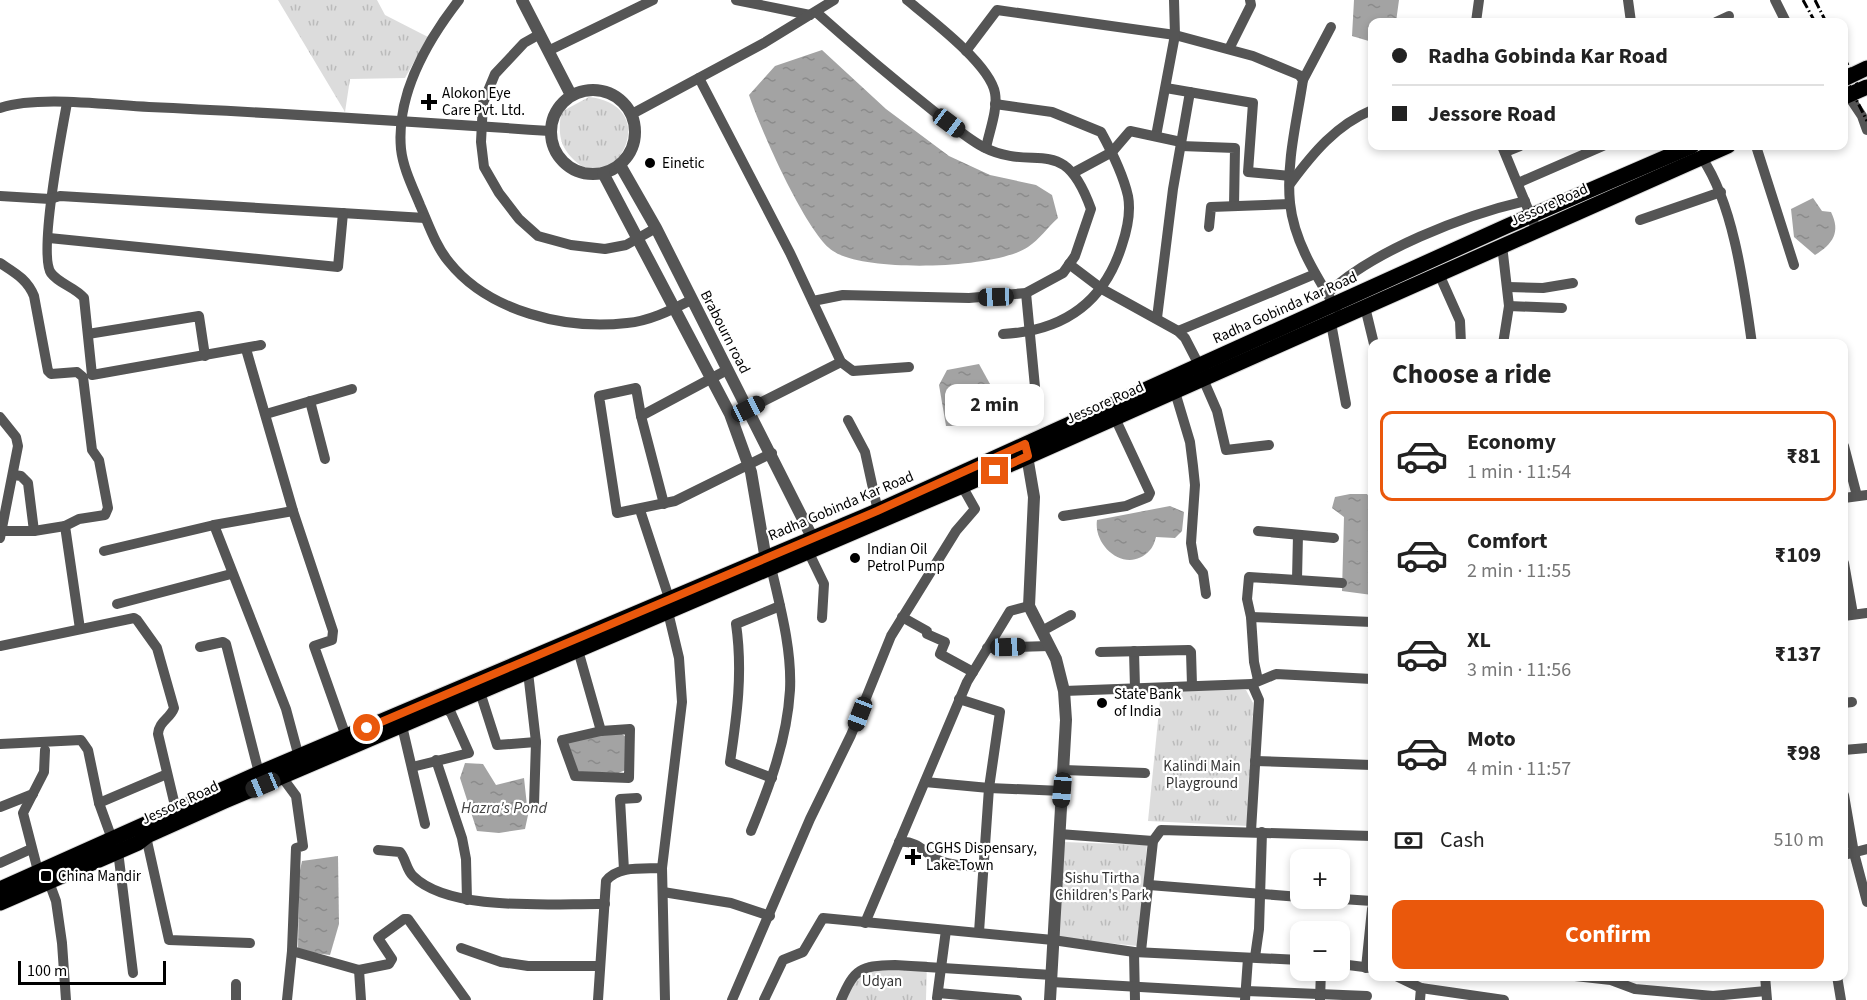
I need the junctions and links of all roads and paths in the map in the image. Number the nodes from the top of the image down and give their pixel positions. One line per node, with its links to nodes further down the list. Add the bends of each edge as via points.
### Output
1 (459, 0): 41 (street, via 444,18 413,74)
2 (522, 0): 21 (street)
3 (624, 0): 13 (street)
4 (653, 0): 13 (street)
5 (834, 0): 14 (street)
6 (907, 0): 25 (street)
7 (1174, 0): 22 (street)
8 (1250, 0): 23 (street)
9 (1479, 0): 16 (street)
10 (1628, 0): 17 (street)
11 (1775, 0): 19 (street)
12 (743, 1): 14 (street)
13 (630, 11): 24 (street)
14 (813, 13): 28 (street); 47 (street, via 914,96)
15 (1729, 16): 18 (street)
16 (1477, 18)
17 (1628, 18)
18 (1725, 18)
19 (1784, 18)
20 (1330, 27): 29 (street)
21 (540, 34): 24 (street); 42 (street, via 524,43 495,74 483,103)
22 (1175, 35): 23 (street); 25 (street, via 998,10); 31 (street)
23 (1229, 49): 29 (street, via 1292,70)
24 (548, 51): 34 (street)
25 (966, 51): 37 (street, via 992,84)
26 (1867, 68): 27 (main road)
27 (1848, 77)
28 (699, 78): 40 (street); 84 (street)
29 (1303, 80): 56 (street)
30 (1867, 87): 33 (main road)
31 (1166, 88): 32 (street); 45 (street)
32 (1190, 92): 46 (street); 56 (street, via 1253,103 1248,172)
33 (1848, 95)
34 (571, 96): 40 (street, via 582,91 606,91); 44 (street, via 560,105)
35 (1848, 98): 43 (street)
36 (67, 103): 38 (street, via 19,101); 41 (street); 60 (street)
37 (995, 104): 47 (street); 51 (street, via 1053,112 1089,126 1101,132)
38 (0, 108)
39 (1368, 112): 56 (street, via 1338,129)
40 (632, 114): 53 (street, via 636,136)
41 (403, 121): 42 (street); 66 (street, via 401,150)
42 (482, 126): 44 (street); 72 (street, via 484,167 506,202 538,236 605,249 626,245)
43 (1867, 130)
44 (550, 131): 54 (street, via 561,160 587,174)
45 (1156, 136): 46 (street); 51 (street, via 1130,131)
46 (1181, 144): 63 (street, via 1235,148); 90 (street)
47 (986, 148): 55 (street, via 1014,158 1048,156)
48 (1504, 150): 57 (street)
49 (1594, 150): 57 (street)
50 (1757, 150): 76 (street)
51 (1112, 152): 55 (street); 81 (street, via 1128,196 1129,214 1117,263)
52 (1697, 152): 58 (street, via 1715,176); 65 (main road, Radha Gobinda Kar Road); 70 (main road, Jessore Road)
53 (620, 165): 54 (street); 69 (street, Brabourn road)
54 (603, 173): 72 (street)
55 (1073, 173): 75 (street, via 1091,209)
56 (1290, 180): 62 (street)
57 (1518, 183): 61 (street)
58 (1720, 192): 67 (street); 98 (street, via 1744,287)
59 (0, 196): 60 (street)
60 (50, 199): 64 (street, via 60,196); 71 (street)
61 (1525, 201): 65 (street); 89 (street, via 1490,210 1378,257 1339,282)
62 (1290, 204): 63 (street); 77 (street)
63 (1234, 206): 68 (street, via 1211,207)
64 (343, 213): 66 (street); 71 (street, via 338,267)
65 (1531, 215): 70 (street); 89 (main road, Radha Gobinda Kar Road)
66 (425, 218): 88 (street, via 448,262 479,291 508,305 555,321 594,324 628,323)
67 (1640, 220)
68 (1209, 227)
69 (656, 228): 72 (street); 83 (street, Brabourn road)
70 (1537, 231): 73 (main road, Jessore Road)
71 (49, 238): 93 (street, via 50,272 84,298)
72 (636, 238): 88 (street)
73 (1502, 245): 78 (main road, Jessore Road); 80 (street)
74 (0, 263): 133 (street, via 20,276 34,296 48,371 77,372 82,377 92,450 99,460 108,512)
75 (1069, 264): 81 (street); 82 (street, via 1062,273)
76 (1794, 265)
77 (1316, 274): 89 (street); 91 (street)
78 (1439, 274): 86 (main road, Jessore Road); 96 (street, via 1460,321)
79 (1573, 284): 80 (street)
80 (1508, 287): 85 (street)
81 (1102, 289): 90 (street); 92 (street, via 1081,309)
82 (1026, 293): 84 (street, via 969,298 843,296); 92 (street)
83 (691, 300): 88 (street); 104 (street, Brabourn road)
84 (813, 300): 102 (street)
85 (1509, 306): 87 (street); 97 (street)
86 (1365, 307): 89 (main road, Jessore Road); 95 (street)
87 (1562, 308)
88 (673, 309): 106 (street)
89 (1334, 310): 105 (main road, Jessore Road); 111 (street)
90 (1157, 318): 91 (street)
91 (1178, 331): 105 (street)
92 (1030, 332): 94 (street); 107 (street)
93 (88, 334): 101 (street, via 199,316); 101 (street, via 92,375)
94 (1003, 334)
95 (1373, 339)
96 (1461, 339)
97 (1504, 339)
98 (1751, 339)
99 (261, 345): 100 (street)
100 (246, 349): 101 (street); 113 (street)
101 (205, 356)
102 (841, 362): 103 (street, via 853,370); 112 (street)
103 (909, 366)
104 (727, 370): 106 (street); 112 (street, Brabourn road)
105 (1201, 373): 109 (main road, Jessore Road); 118 (street, via 1217,411 1226,450); 119 (main road, Radha Gobinda Kar Road)
106 (711, 379): 114 (street); 123 (street, via 730,414)
107 (1035, 387)
108 (352, 388): 110 (street)
109 (1175, 392): 116 (main road, Jessore Road); 145 (street, via 1190,442 1195,485 1191,543 1194,561 1203,573)
110 (310, 401): 113 (street); 122 (street)
111 (1346, 404)
112 (748, 409): 120 (street, Brabourn road)
113 (266, 414): 129 (street)
114 (641, 416): 127 (street); 128 (street, via 636,388 599,396 617,513)
115 (0, 417): 124 (street, via 16,437)
116 (1115, 418): 119 (main road, Jessore Road); 131 (street, via 1150,493 1148,497 1126,506)
117 (848, 420): 130 (street, via 865,452)
118 (1269, 446)
119 (1027, 450): 125 (main road, Jessore Road); 130 (main road, Radha Gobinda Kar Road); 149 (street, via 1034,497)
120 (772, 453): 123 (street); 139 (street, Brabourn road)
121 (1848, 457): 126 (street)
122 (325, 459)
123 (748, 465): 127 (street); 141 (street)
124 (14, 475): 134 (street, via 28,483); 136 (street)
125 (962, 486): 130 (main road, Jessore Road); 152 (street, via 975,509 956,531)
126 (1862, 496)
127 (664, 504): 128 (street)
128 (640, 510): 147 (street)
129 (293, 511): 132 (street); 178 (street, via 333,631 332,640 314,646)
130 (879, 516): 139 (main road, Jessore Road)
131 (1063, 516)
132 (214, 525): 140 (street); 142 (street)
133 (65, 526): 134 (street); 157 (street)
134 (34, 531): 136 (street)
135 (1258, 531): 137 (street)
136 (1, 534)
137 (1298, 535): 138 (street); 143 (street)
138 (1334, 538)
139 (812, 545): 141 (main road, Radha Gobinda Kar Road); 155 (street, via 824,584)
140 (104, 551)
141 (769, 562): 147 (main road, Radha Gobinda Kar Road); 148 (street)
142 (231, 574): 146 (street); 186 (street, via 286,709)
143 (1297, 579): 144 (street); 154 (street, via 1249,577 1246,599)
144 (1342, 584)
145 (1206, 594)
146 (117, 604)
147 (669, 605): 163 (main road); 178 (main road, Radha Gobinda Kar Road); 219 (street, via 682,702)
148 (780, 606): 194 (street, via 790,688 785,730); 194 (street, via 736,624 740,703 730,762)
149 (1029, 606): 158 (street); 162 (street, via 1010,611)
150 (1071, 615): 158 (street)
151 (1848, 615): 153 (street)
152 (902, 616): 167 (street, via 945,642 940,654); 234 (street)
153 (1867, 616)
154 (1251, 617): 156 (street); 169 (street)
155 (822, 618)
156 (1368, 622)
157 (80, 629): 159 (street); 192 (street, via 134,618 153,642 174,708 158,729)
158 (1042, 631): 160 (street)
159 (0, 646)
160 (1049, 646): 162 (street); 172 (street)
161 (200, 647): 190 (street, via 226,644)
162 (987, 648): 167 (street)
163 (578, 650): 166 (main road); 177 (street)
164 (1134, 651): 165 (street); 170 (street, via 1191,651); 171 (street)
165 (1100, 652)
166 (528, 672): 173 (main road); 179 (street)
167 (973, 672): 174 (street)
168 (1368, 679): 169 (street, via 1276,674)
169 (1255, 682): 170 (street); 185 (street, via 1259,700)
170 (1192, 685): 171 (street)
171 (1135, 688): 172 (street)
172 (1064, 691): 189 (street)
173 (480, 692): 175 (main road); 179 (street, via 497,745)
174 (959, 699): 195 (street); 196 (street, via 1000,712)
175 (444, 708): 176 (main road); 184 (street, via 451,713 469,753)
176 (402, 726): 178 (main road); 188 (street)
177 (601, 731): 177 (street, via 562,740 574,776 629,778 630,729)
178 (348, 742): 186 (main road, Radha Gobinda Kar Road)
179 (536, 742): 201 (street)
180 (0, 744): 200 (street, via 81,740 88,750)
181 (1867, 748): 183 (street)
182 (45, 750): 198 (street, via 44,772)
183 (1848, 750)
184 (436, 760): 188 (street); 228 (street, via 462,838)
185 (1255, 761): 187 (street); 207 (street)
186 (300, 763): 190 (main road, Radha Gobinda Kar Road); 193 (main road, Jessore Road)
187 (1368, 765)
188 (412, 766): 204 (street)
189 (1064, 770): 191 (street); 197 (street)
190 (258, 773): 203 (main road, Radha Gobinda Kar Road)
191 (1145, 773)
192 (167, 774): 200 (street); 203 (street)
193 (282, 777): 205 (main road, Jessore Road); 241 (street, via 296,796 303,846 296,848)
194 (772, 778): 206 (street)
195 (926, 782): 196 (street); 211 (street)
196 (989, 788): 197 (street); 218 (street)
197 (1062, 790): 208 (street)
198 (33, 794): 202 (street); 213 (street, via 23,813)
199 (637, 798): 220 (street, via 620,798)
200 (99, 803): 212 (street)
201 (534, 805)
202 (0, 807)
203 (176, 810): 205 (main road, Radha Gobinda Kar Road)
204 (425, 824)
205 (144, 831): 212 (main road, Radha Gobinda Kar Road); 239 (street, via 169,940)
206 (752, 831)
207 (1257, 832): 209 (street); 210 (street, via 1167,828 1157,833); 226 (street)
208 (1059, 834): 210 (street); 238 (street)
209 (1368, 836)
210 (1153, 841): 223 (street)
211 (899, 842): 218 (street, via 924,847 940,861); 235 (street)
212 (115, 845): 221 (main road, Radha Gobinda Kar Road); 222 (main road); 250 (street)
213 (31, 849): 217 (street); 221 (street)
214 (1867, 849): 216 (street)
215 (378, 850): 228 (street, via 400,852 423,884)
216 (1849, 854): 231 (street)
217 (0, 863)
218 (982, 867): 237 (street)
219 (662, 868): 220 (street); 225 (street)
220 (624, 870): 233 (street, via 606,881)
221 (38, 871): 222 (street); 224 (main road, Radha Gobinda Kar Road)
222 (49, 882): 232 (main road); 266 (street, via 62,942)
223 (1149, 885): 226 (street); 242 (street)
224 (0, 889)
225 (663, 892): 234 (street, via 731,903); 272 (street)
226 (1260, 894): 227 (street); 243 (street)
227 (1290, 896)
228 (466, 900): 233 (street)
229 (1350, 900): 230 (street)
230 (1368, 901)
231 (1867, 902)
232 (0, 903)
233 (605, 904): 246 (street)
234 (770, 915): 273 (street)
235 (865, 923): 236 (street); 274 (street, via 823,918 803,952 783,960)
236 (946, 930): 237 (street); 247 (street)
237 (979, 932): 238 (street)
238 (1053, 940): 242 (street); 251 (street)
239 (250, 943)
240 (461, 948): 246 (street, via 501,962 528,966)
241 (292, 951): 249 (street); 268 (street)
242 (1137, 951): 243 (street); 258 (street)
243 (1251, 958): 244 (street); 260 (street)
244 (1290, 960)
245 (1350, 965): 248 (street)
246 (598, 966): 271 (street)
247 (941, 967): 251 (street); 263 (street); 275 (street, via 868,966 851,977)
248 (1368, 968)
249 (359, 970): 269 (street); 270 (street, via 393,963 378,938 408,919)
250 (133, 973)
251 (1052, 979): 258 (street); 277 (street)
252 (1321, 981): 264 (street)
253 (1406, 981): 259 (street)
254 (1614, 981): 265 (street, via 1635,989)
255 (1765, 981): 262 (street)
256 (1838, 981): 281 (street)
257 (236, 984): 267 (street)
258 (1136, 988): 260 (street); 278 (street)
259 (1421, 988): 279 (street); 280 (street)
260 (1246, 995): 264 (street)
261 (1367, 996): 264 (street)
262 (1766, 996): 265 (street)
263 (938, 997): 276 (street)
264 (1320, 997)
265 (1714, 998)
266 (66, 1000)
267 (236, 1000)
268 (287, 1000)
269 (361, 1000)
270 (466, 1000)
271 (598, 1000)
272 (665, 1000)
273 (732, 1000)
274 (764, 1000)
275 (841, 1000)
276 (1017, 1000)
277 (1050, 1000)
278 (1135, 1000)
279 (1420, 1000)
280 (1504, 1000)
281 (1841, 1000)

